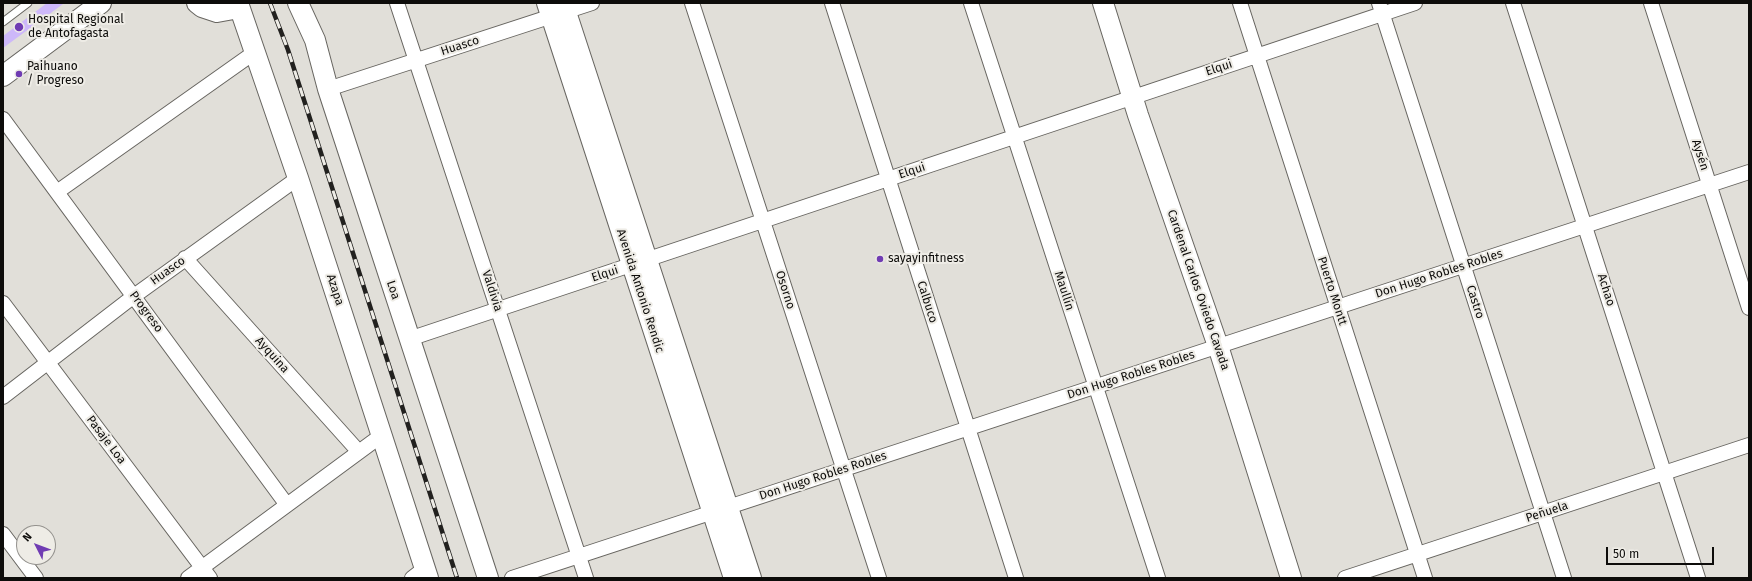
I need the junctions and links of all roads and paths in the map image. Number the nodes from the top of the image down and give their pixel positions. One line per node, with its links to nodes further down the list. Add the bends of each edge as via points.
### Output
1 (28, 3): 18 (lane)
2 (198, 3): 14 (street, via 217,12)
3 (298, 3): 23 (street, Loa, via 315,40)
4 (397, 3): 21 (street, Valdivia)
5 (592, 3): 17 (street, Huasco)
6 (692, 3): 32 (street, Osorno)
7 (832, 3): 29 (street, Calbuco)
8 (971, 3): 26 (street, Maullín)
9 (1103, 3): 24 (street, Cardenal Carlos Oviedo Cavada)
10 (1240, 3): 20 (street, Puerto Montt)
11 (1415, 3): 16 (street, Elqui)
12 (1513, 3): 33 (street, Achao)
13 (1651, 3): 30 (street, Aysén)
14 (238, 5): 19 (street, Azapa)
15 (93, 7): 22 (street)
16 (1381, 8): 20 (street, Elqui); 36 (street, Castro)
17 (557, 9): 21 (street, Huasco); 35 (street, Avenida Antonio Rendic)
18 (3, 22)
19 (255, 52): 28 (street, Azapa); 31 (street)
20 (1257, 56): 24 (street, Elqui); 39 (street, Puerto Montt)
21 (416, 61): 23 (street, Huasco); 41 (street, Valdivia)
22 (3, 76)
23 (328, 89): 42 (street, Loa)
24 (1132, 98): 26 (street, Elqui); 43 (street, Cardenal Carlos Oviedo Cavada)
25 (3, 119): 31 (street, Progreso)
26 (1014, 137): 29 (street, Elqui); 45 (street, Maullín)
27 (1749, 172): 30 (street, Don Hugo Robles Robles)
28 (298, 178): 34 (street, Huasco); 48 (street, Azapa)
29 (888, 179): 32 (street, Elqui); 47 (street, Calbuco)
30 (1710, 185): 33 (street, Don Hugo Robles Robles); 40 (street, Aysén)
31 (57, 192): 37 (street, Progreso)
32 (763, 221): 35 (street, Elqui); 51 (street, Osorno)
33 (1585, 226): 36 (street, Don Hugo Robles Robles); 52 (street, Achao)
34 (185, 258): 37 (street, Huasco); 50 (street, Ayquina)
35 (640, 262): 41 (street, Elqui); 54 (street, Avenida Antonio Rendic)
36 (1464, 266): 39 (street, Don Hugo Robles Robles); 55 (street, Castro)
37 (134, 296): 44 (street, Huasco); 53 (street, Progreso)
38 (3, 303): 44 (street, Pasaje Loa)
39 (1338, 307): 43 (street, Don Hugo Robles Robles); 57 (street, Puerto Montt)
40 (1749, 308)
41 (498, 310): 42 (street, Elqui); 58 (street, Valdivia)
42 (409, 340): 63 (street, Loa)
43 (1218, 346): 45 (street, Don Hugo Robles Robles); 71 (street, Cardenal Carlos Oviedo Cavada)
44 (48, 362): 46 (street, Huasco); 59 (street, Pasaje Loa)
45 (1095, 387): 47 (street, Don Hugo Robles Robles); 70 (street, Maullín)
46 (3, 397)
47 (968, 428): 51 (street, Don Hugo Robles Robles); 69 (street, Calbuco)
48 (382, 435): 50 (street); 60 (street, Azapa)
49 (1749, 445): 52 (street, Peñuela)
50 (359, 452): 53 (street)
51 (844, 469): 54 (street, Don Hugo Robles Robles); 68 (street, Osorno)
52 (1665, 474): 55 (street, Peñuela); 75 (street, Achao)
53 (287, 505): 59 (street)
54 (720, 510): 58 (street, Don Hugo Robles Robles); 66 (street, Avenida Antonio Rendic); 67 (street, Avenida Antonio Rendic)
55 (1543, 513): 57 (street, Peñuela); 74 (street, Castro)
56 (3, 534): 61 (street)
57 (1418, 554): 72 (street, Peñuela); 73 (street, Puerto Montt)
58 (579, 556): 64 (street, Don Hugo Robles Robles); 65 (street, Valdivia)
59 (206, 573): 62 (street)
60 (422, 575)
61 (36, 578)
62 (188, 578)
63 (488, 578)
64 (512, 578)
65 (586, 578)
66 (734, 578)
67 (751, 578)
68 (879, 578)
69 (1016, 578)
70 (1158, 578)
71 (1292, 578)
72 (1345, 578)
73 (1425, 578)
74 (1564, 578)
75 (1698, 578)

